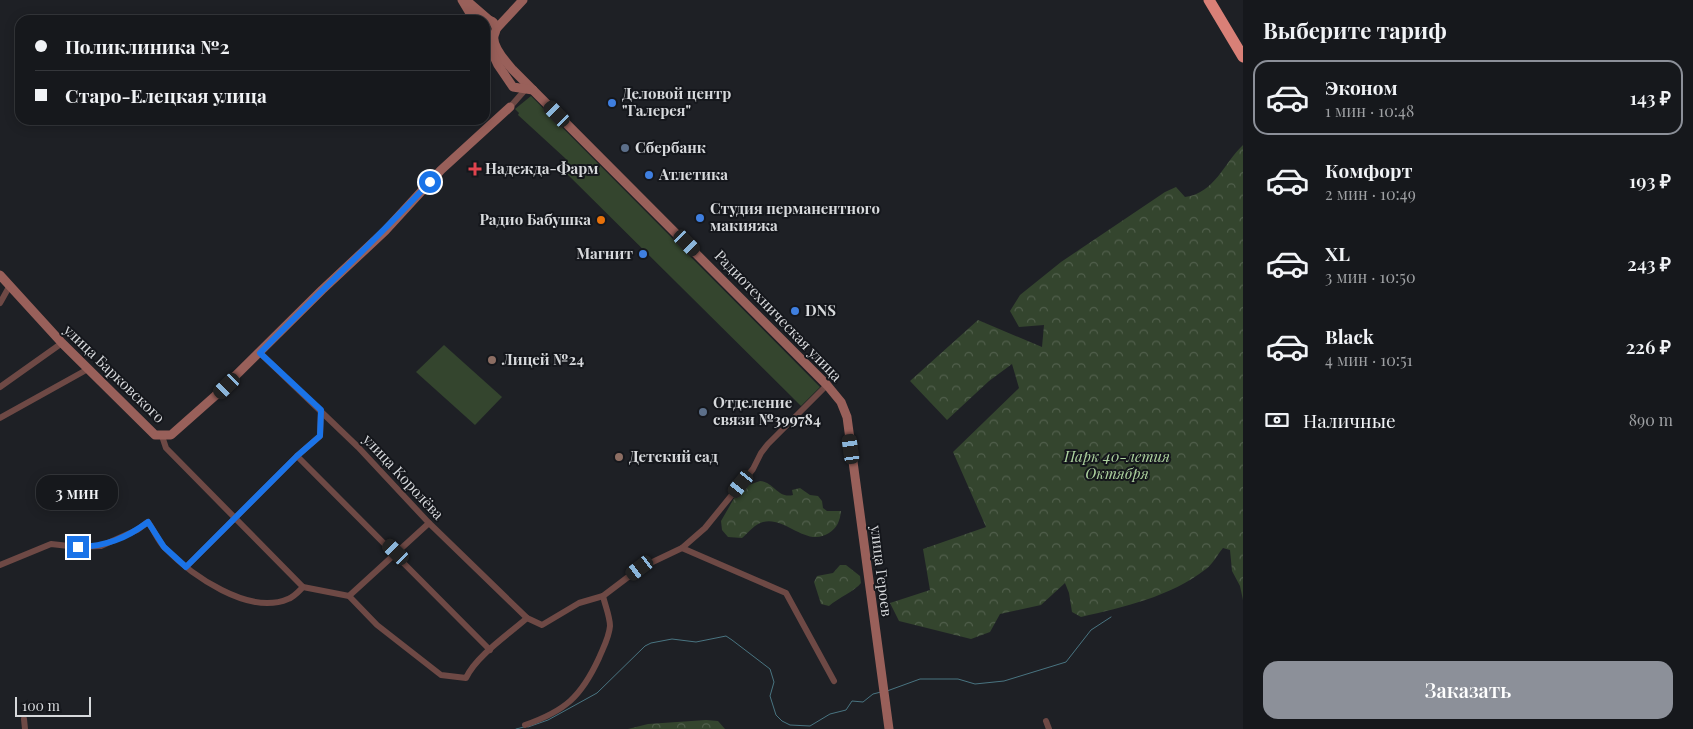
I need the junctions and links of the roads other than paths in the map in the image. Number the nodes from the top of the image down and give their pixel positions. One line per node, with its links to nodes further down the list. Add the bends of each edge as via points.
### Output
1 (464, 0): 4 (street, Радиотехническая улица); 5 (street, Радиотехническая улица)
2 (523, 0): 6 (street)
3 (1209, 0): 7 (highway)
4 (472, 15)
5 (477, 15)
6 (490, 29): 8 (street, Радиотехническая улица, via 497,48); 9 (street, Радиотехническая улица, via 498,65)
7 (1243, 57)
8 (513, 70): 9 (street, via 508,69 506,73); 10 (street, Радиотехническая улица)
9 (513, 87): 10 (street); 11 (street, via 514,98)
10 (528, 87): 11 (street); 18 (street, Радиотехническая улица)
11 (510, 107): 16 (street, via 441,170 385,231)
12 (0, 275): 13 (street, улица Барковского)
13 (9, 287): 14 (street); 15 (street, улица Барковского)
14 (0, 303)
15 (62, 343): 17 (street, улица Барковского); 19 (street)
16 (260, 353): 20 (street, улица Королёва); 23 (street, via 175,432)
17 (88, 369): 22 (street); 23 (street, улица Барковского, via 155,435)
18 (827, 385): 21 (street, Радиотехническая улица, via 841,402); 27 (street, via 768,444 754,469 705,528)
19 (0, 387)
20 (321, 410): 24 (street, via 320,436); 26 (street, улица Королёва)
21 (847, 417): 41 (street, улица Героев)
22 (0, 418)
23 (162, 436): 25 (street, улица Барковского, via 166,448)
24 (297, 456): 25 (street); 28 (street)
25 (234, 518): 30 (street); 31 (street, улица Барковского)
26 (429, 524): 28 (street); 34 (street, улица Королёва)
27 (682, 548): 33 (street, via 640,568); 36 (street, via 786,593)
28 (396, 552): 32 (street); 35 (street)
29 (0, 565): 30 (street, via 52,544 101,546 148,522 164,547)
30 (186, 567): 31 (street, via 218,589 246,600 271,603 289,599)
31 (303, 587): 32 (street)
32 (349, 596): 35 (street, via 377,625 441,675 466,678)
33 (603, 596): 34 (street, via 579,603 542,625); 39 (street, via 610,624 608,638 590,678 564,707)
34 (527, 618): 35 (street)
35 (490, 650)
36 (834, 681)
37 (24, 719): 40 (street)
38 (1046, 721): 42 (street)
39 (525, 725)
40 (25, 729)
41 (889, 729)
42 (1049, 729)

